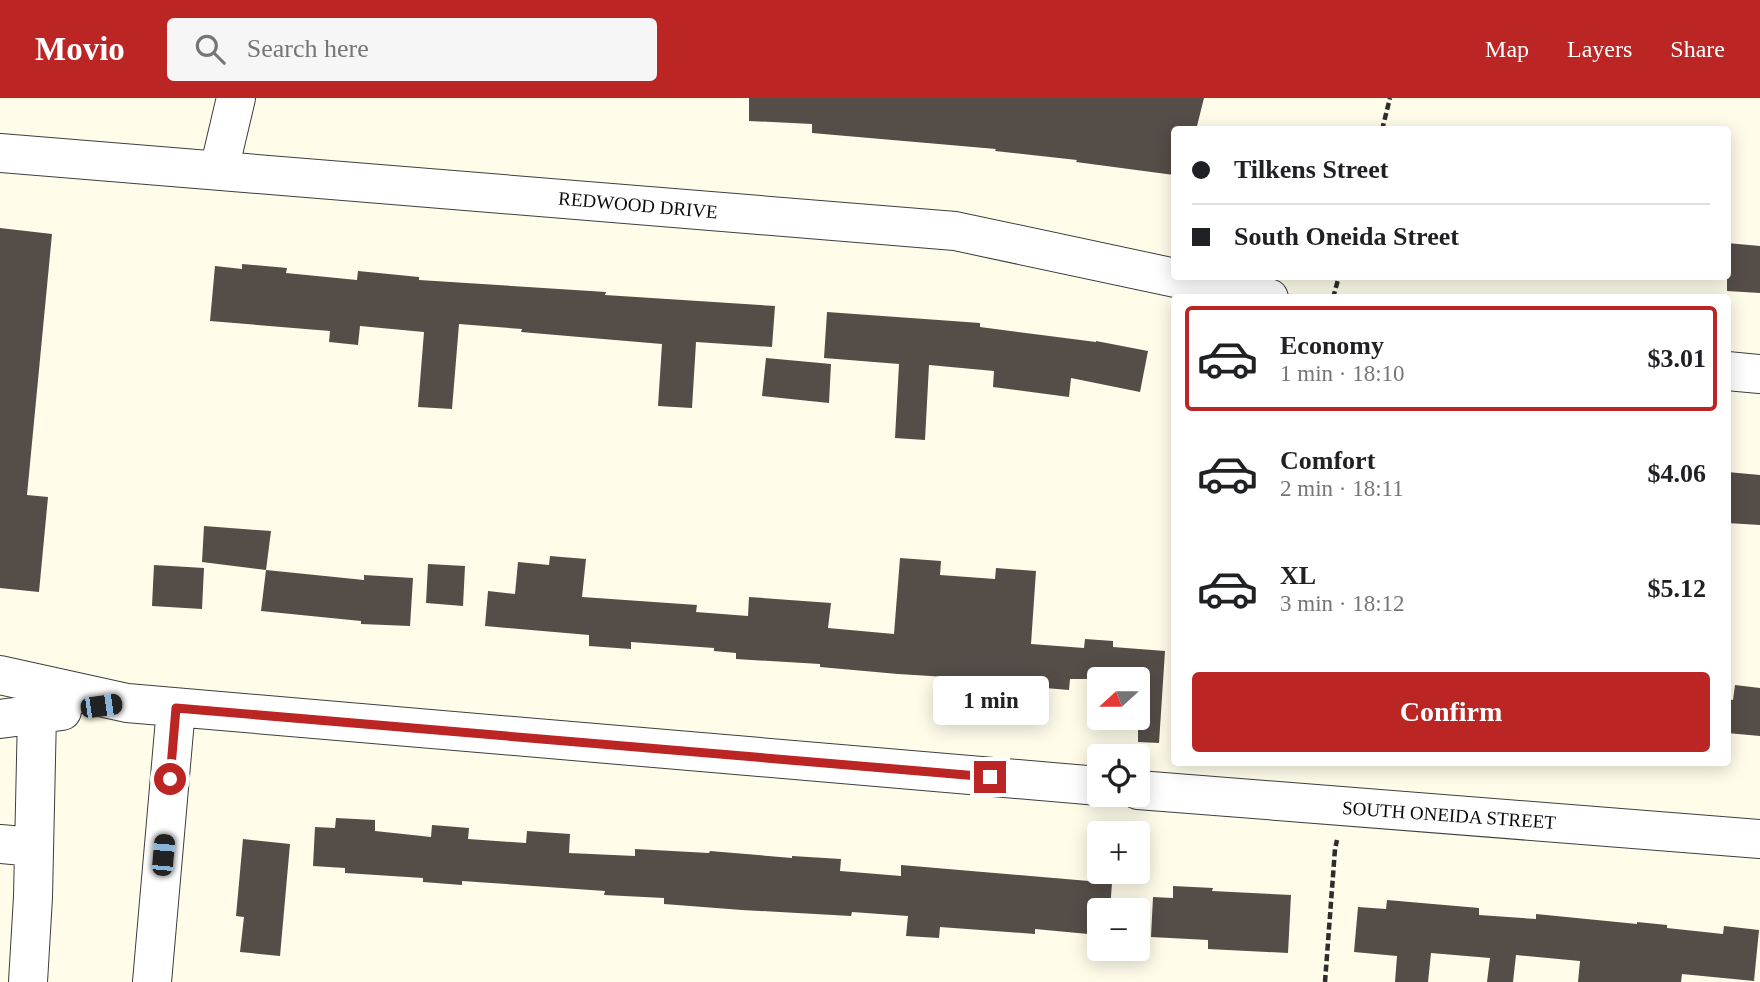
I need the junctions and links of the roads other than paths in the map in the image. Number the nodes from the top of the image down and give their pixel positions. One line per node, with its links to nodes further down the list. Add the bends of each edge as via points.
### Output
1 (236, 98): 3 (street)
2 (0, 153): 3 (street, REDWOOD DRIVE)
3 (219, 170): 4 (street, REDWOOD DRIVE, via 955,231)
4 (1171, 277)
5 (1185, 280): 6 (street, REDWOOD DRIVE)
6 (1250, 294)
7 (1731, 371): 8 (street)
8 (1760, 374)
9 (0, 675): 10 (street)
10 (127, 703): 11 (street); 12 (street)
11 (176, 708): 14 (street); 19 (street)
12 (37, 714): 13 (street); 17 (street)
13 (0, 719)
14 (1087, 785)
15 (1150, 791): 16 (street, SOUTH ONEIDA STREET)
16 (1760, 839)
17 (17, 846): 18 (street)
18 (28, 982)
19 (152, 982)

